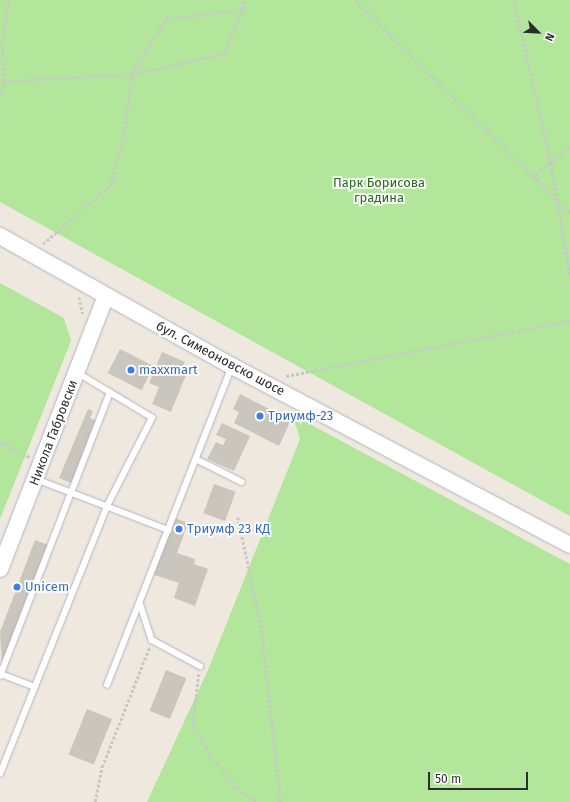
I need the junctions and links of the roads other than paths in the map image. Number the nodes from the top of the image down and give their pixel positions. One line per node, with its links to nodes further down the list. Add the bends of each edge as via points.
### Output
1 (0, 236): 2 (main road, бул. Симеоновско шосе)
2 (106, 296): 3 (main road, бул. Симеоновско шосе); 4 (main road, Никола Габровски)
3 (232, 366): 6 (lane); 12 (main road, бул. Симеоновско шосе)
4 (76, 373): 5 (lane); 7 (main road, Никола Габровски)
5 (110, 393): 9 (lane); 10 (lane, via 152,418)
6 (196, 459): 8 (lane); 11 (lane)
7 (36, 479): 9 (lane); 13 (main road, Никола Габровски)
8 (242, 482)
9 (71, 492): 10 (lane); 16 (lane)
10 (107, 506): 11 (lane); 18 (lane)
11 (168, 530): 14 (lane)
12 (570, 545)
13 (0, 569)
14 (139, 603): 15 (lane, via 152,640); 17 (lane)
15 (200, 666)
16 (0, 675): 18 (lane)
17 (107, 685)
18 (35, 687): 19 (lane)
19 (0, 774)

